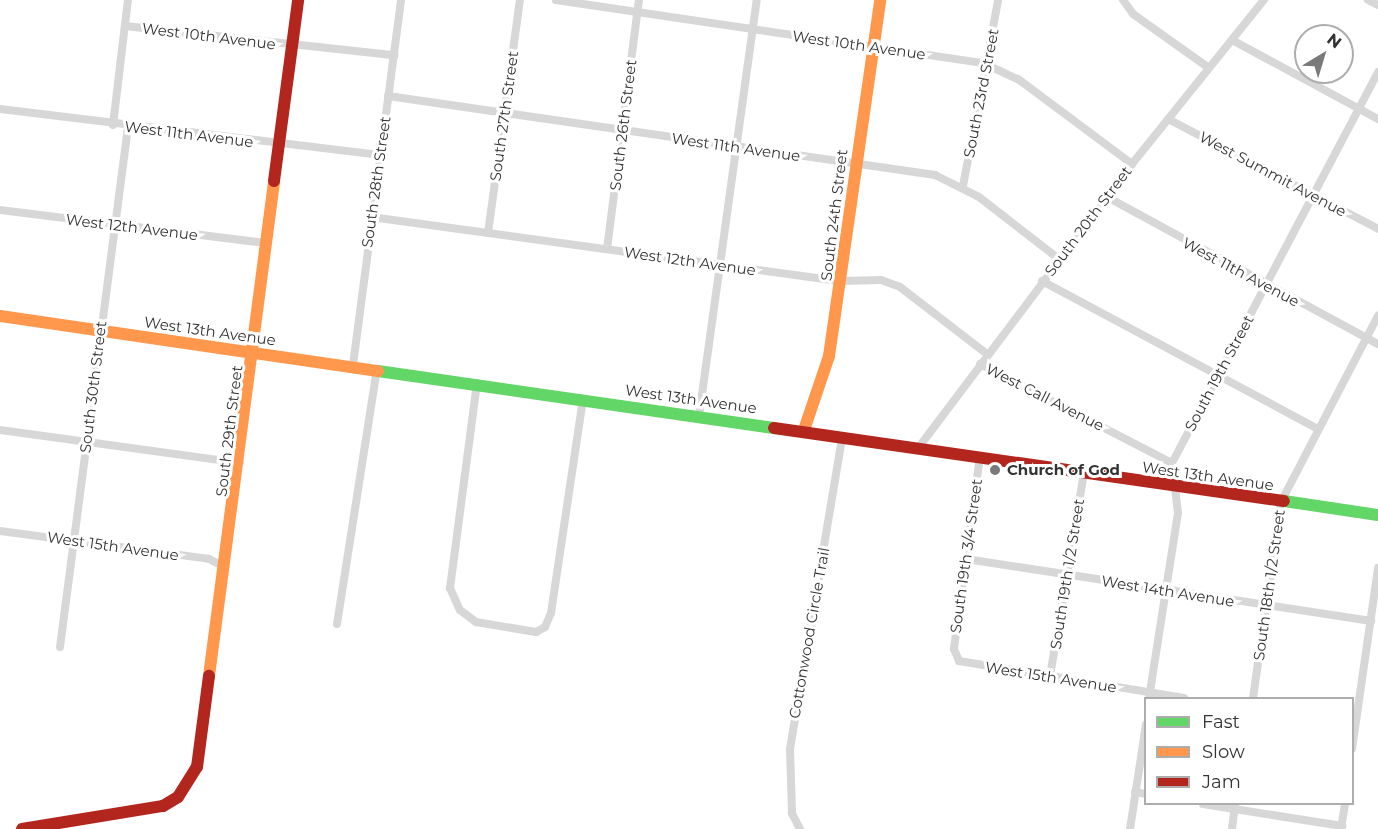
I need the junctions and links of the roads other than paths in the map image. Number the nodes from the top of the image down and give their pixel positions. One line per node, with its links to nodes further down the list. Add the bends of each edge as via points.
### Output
1 (128, 0): 15 (street)
2 (298, 0): 18 (street, South 29th Street)
3 (401, 0): 20 (street, South 28th Street)
4 (520, 0): 27 (street, South 27th Street)
5 (556, 0): 14 (street, West 10th Avenue)
6 (639, 0): 14 (street, South 26th Street)
7 (757, 0): 16 (street)
8 (880, 0): 19 (street, South 24th Street)
9 (998, 0): 21 (street, South 23rd Street)
10 (1123, 0): 22 (street, via 1132,14)
11 (1264, 0): 17 (street, South 20th Street)
12 (1368, 0): 13 (street)
13 (1378, 5)
14 (637, 13): 16 (street, West 10th Avenue); 32 (street, South 26th Street)
15 (125, 26): 18 (street, West 10th Avenue); 30 (street)
16 (753, 31): 19 (street, West 10th Avenue); 34 (street)
17 (1232, 40): 22 (street, South 20th Street); 26 (street)
18 (292, 45): 20 (street, West 10th Avenue); 33 (street, South 29th Street)
19 (873, 47): 21 (street, West 10th Avenue); 36 (street, South 24th Street)
20 (394, 55): 24 (street, South 28th Street)
21 (989, 64): 37 (street, West 10th Avenue, via 1018,79); 38 (street, South 23rd Street)
22 (1209, 68): 28 (street, South 20th Street)
23 (1378, 72): 26 (street, South 19th Street)
24 (388, 96): 27 (street, West 11th Avenue); 35 (street, South 28th Street)
25 (0, 109): 30 (street, West 11th Avenue)
26 (1359, 109): 29 (street); 39 (street, South 19th Street)
27 (504, 114): 32 (street, West 11th Avenue); 45 (street, South 27th Street)
28 (1168, 119): 37 (street, South 20th Street); 39 (street, West Summit Avenue)
29 (1378, 119)
30 (113, 125): 31 (street, West 11th Avenue)
31 (128, 127): 33 (street, West 11th Avenue); 43 (street, South 30th Street)
32 (622, 131): 34 (street, West 11th Avenue); 47 (street, South 26th Street)
33 (281, 146): 35 (street, West 11th Avenue); 46 (street, South 29th Street)
34 (739, 148): 36 (street, West 11th Avenue); 49 (street)
35 (379, 155): 42 (street, South 28th Street)
36 (855, 164): 38 (street, West 11th Avenue, via 935,175); 50 (street, South 24th Street)
37 (1132, 164): 40 (street, South 20th Street)
38 (963, 186): 48 (street, West 11th Avenue)
39 (1313, 195): 44 (street, West Summit Avenue); 52 (street, South 19th Street)
40 (1107, 197): 48 (street, South 20th Street); 52 (street, West 11th Avenue)
41 (0, 210): 43 (street, West 12th Avenue)
42 (371, 217): 45 (street, West 12th Avenue); 61 (street, South 28th Street)
43 (113, 225): 46 (street, West 12th Avenue); 55 (street, South 30th Street)
44 (1378, 229)
45 (488, 233): 47 (street, West 12th Avenue)
46 (264, 243): 58 (street, South 29th Street)
47 (607, 249): 49 (street, West 12th Avenue)
48 (1059, 259): 51 (street, South 20th Street)
49 (724, 266): 50 (street, West 12th Avenue); 66 (street)
50 (841, 281): 59 (street, West 12th Avenue, via 892,282); 69 (street, South 24th Street, via 825,374)
51 (1042, 281): 59 (street, South 20th Street); 63 (street)
52 (1265, 285): 56 (street, West 11th Avenue); 63 (street, South 19th Street)
53 (0, 316): 55 (street, West 13th Avenue)
54 (1378, 316): 56 (street, South 18th 1/2 Street)
55 (99, 331): 58 (street, West 13th Avenue); 71 (street, South 30th Street)
56 (1366, 338): 57 (street, West 11th Avenue); 67 (street, South 18th 1/2 Street)
57 (1378, 344)
58 (252, 351): 61 (street, West 13th Avenue); 74 (street, South 29th Street)
59 (987, 354): 60 (street, South 20th Street)
60 (980, 364): 72 (street, South 20th Street); 75 (street, West Call Avenue)
61 (353, 365): 62 (street, West 13th Avenue)
62 (377, 369): 64 (street, West 13th Avenue); 89 (street)
63 (1219, 375): 67 (street); 75 (street, South 19th Street)
64 (477, 383): 65 (street, West 13th Avenue); 65 (street, via 449,578 453,600 476,622 541,631 551,613)
65 (583, 399): 66 (street, West 13th Avenue)
66 (699, 416): 69 (street, West 13th Avenue)
67 (1318, 429): 78 (street, South 18th 1/2 Street)
68 (0, 430): 71 (street)
69 (804, 430): 70 (street, West 13th Avenue)
70 (842, 436): 72 (street, West 13th Avenue); 104 (street, Cottonwood Circle Trail, via 792,738 790,795)
71 (86, 441): 74 (street); 81 (street, South 30th Street)
72 (919, 447): 73 (street, West 13th Avenue)
73 (980, 456): 76 (street, West 13th Avenue); 82 (street, South 19th 3/4 Street)
74 (240, 463): 83 (street, South 29th Street)
75 (1173, 463): 77 (street, South 19th Street)
76 (1084, 472): 77 (street, West 13th Avenue); 85 (street, South 19th 1/2 Street)
77 (1173, 486): 78 (street, West 13th Avenue); 86 (street, South 19th Street, via 1178,513)
78 (1281, 501): 79 (street, West 13th Avenue); 87 (street, South 18th 1/2 Street)
79 (1378, 515)
80 (0, 531): 81 (street, West 15th Avenue)
81 (75, 541): 83 (street, West 15th Avenue, via 209,559); 90 (street, South 30th Street)
82 (966, 559): 85 (street, West 14th Avenue); 91 (street, South 19th 3/4 Street)
83 (225, 567): 103 (street, South 29th Street, via 200,759 178,797 163,806)
84 (1378, 568): 88 (street)
85 (1066, 575): 86 (street, West 14th Avenue); 92 (street, South 19th 1/2 Street)
86 (1165, 591): 87 (street, West 14th Avenue); 93 (street, South 19th Street)
87 (1266, 606): 88 (street, West 14th Avenue); 94 (street, South 18th 1/2 Street)
88 (1371, 621): 95 (street)
89 (337, 624)
90 (60, 647)
91 (956, 656): 92 (street, West 15th Avenue, via 963,663)
92 (1050, 676): 93 (street, West 15th Avenue)
93 (1150, 696)
94 (1253, 697)
95 (1354, 722)
96 (1144, 736): 97 (street)
97 (1135, 792): 98 (street); 105 (street)
98 (1144, 794)
99 (1219, 805): 101 (street)
100 (1345, 805): 102 (street)
101 (1235, 806): 102 (street); 106 (street)
102 (1341, 828)
103 (22, 829)
104 (800, 829)
105 (1130, 829)
106 (1232, 829)

